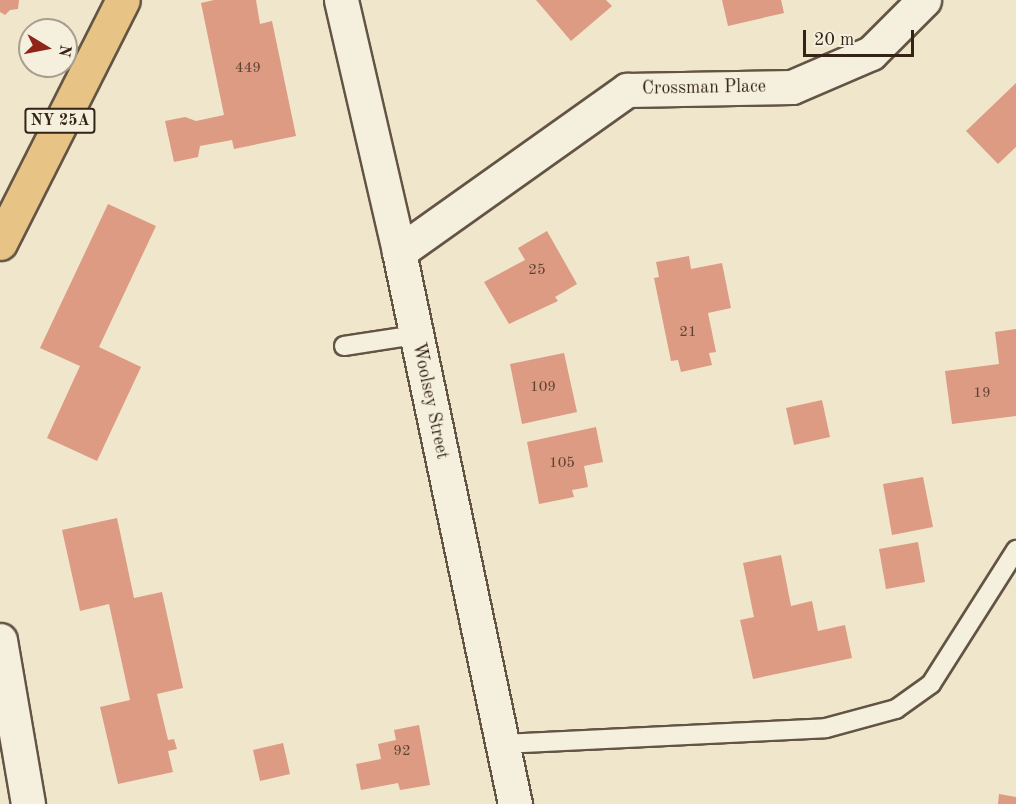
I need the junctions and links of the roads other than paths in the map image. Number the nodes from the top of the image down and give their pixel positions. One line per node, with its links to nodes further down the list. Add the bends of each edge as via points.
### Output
1 (123, 0): 4 (main road, NY 25A)
2 (340, 0): 5 (street, Woolsey Street)
3 (924, 0): 5 (street, Crossman Place, via 871,53 792,87 627,90)
4 (0, 243)
5 (399, 252): 6 (street, Woolsey Street)
6 (416, 335): 7 (lane); 10 (street, Woolsey Street)
7 (344, 346)
8 (1016, 549): 10 (lane, via 931,684 896,709 826,728)
9 (0, 640): 11 (street)
10 (503, 744): 12 (street, Woolsey Street)
11 (28, 804)
12 (515, 804)

